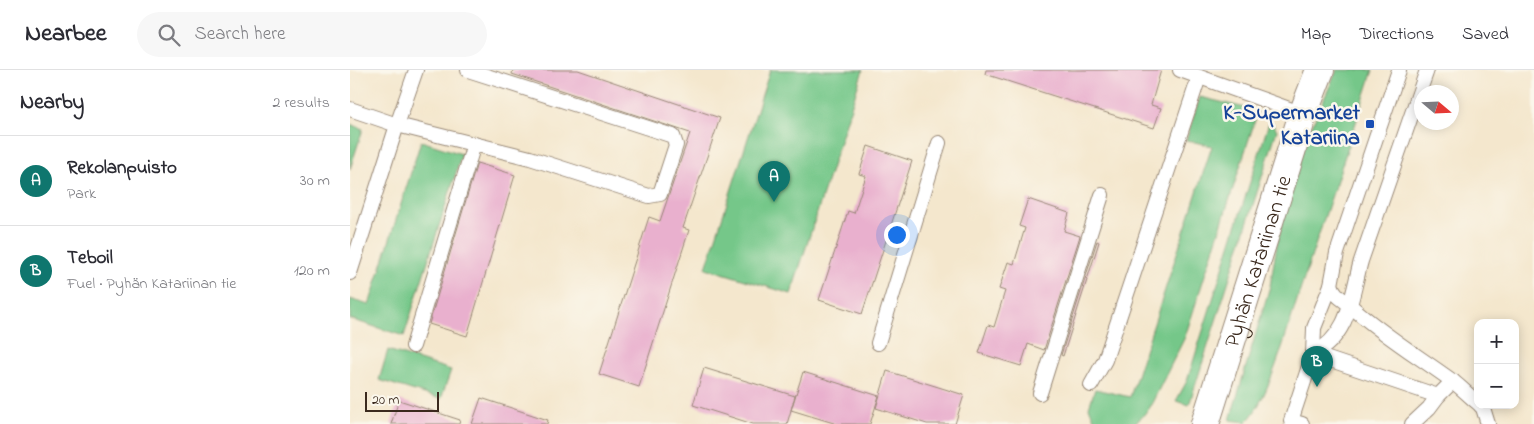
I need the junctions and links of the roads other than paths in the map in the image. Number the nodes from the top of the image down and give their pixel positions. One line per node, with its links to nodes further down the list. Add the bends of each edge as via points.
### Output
1 (416, 70): 10 (lane)
2 (468, 70): 12 (lane, via 673,136 676,145 660,194 649,196 530,158)
3 (1180, 70): 7 (lane)
4 (1320, 70): 9 (street, Pyhän Katariinan tie)
5 (1399, 70): 15 (lane, via 1337,253)
6 (1428, 70): 16 (lane, via 1361,261)
7 (1199, 77): 9 (lane); 21 (lane, via 1105,360)
8 (350, 108): 10 (lane)
9 (1303, 114): 26 (street, Pyhän Katariinan tie)
10 (397, 125): 12 (lane); 14 (lane)
11 (939, 143): 17 (lane)
12 (474, 144): 18 (lane)
13 (1102, 194): 22 (lane)
14 (350, 273)
15 (1331, 286): 16 (lane, via 1336,295); 19 (lane, via 1314,328)
16 (1351, 306): 19 (lane, via 1332,341); 20 (lane, via 1377,329)
17 (878, 343)
18 (413, 346)
19 (1313, 354): 23 (lane); 27 (lane, via 1291,421)
20 (1453, 381): 23 (lane); 24 (lane)
21 (1091, 385)
22 (1040, 393)
23 (1438, 396): 28 (lane)
24 (1474, 400)
25 (1483, 409): 29 (lane)
26 (1205, 424)
27 (1302, 424)
28 (1412, 424)
29 (1488, 424)

